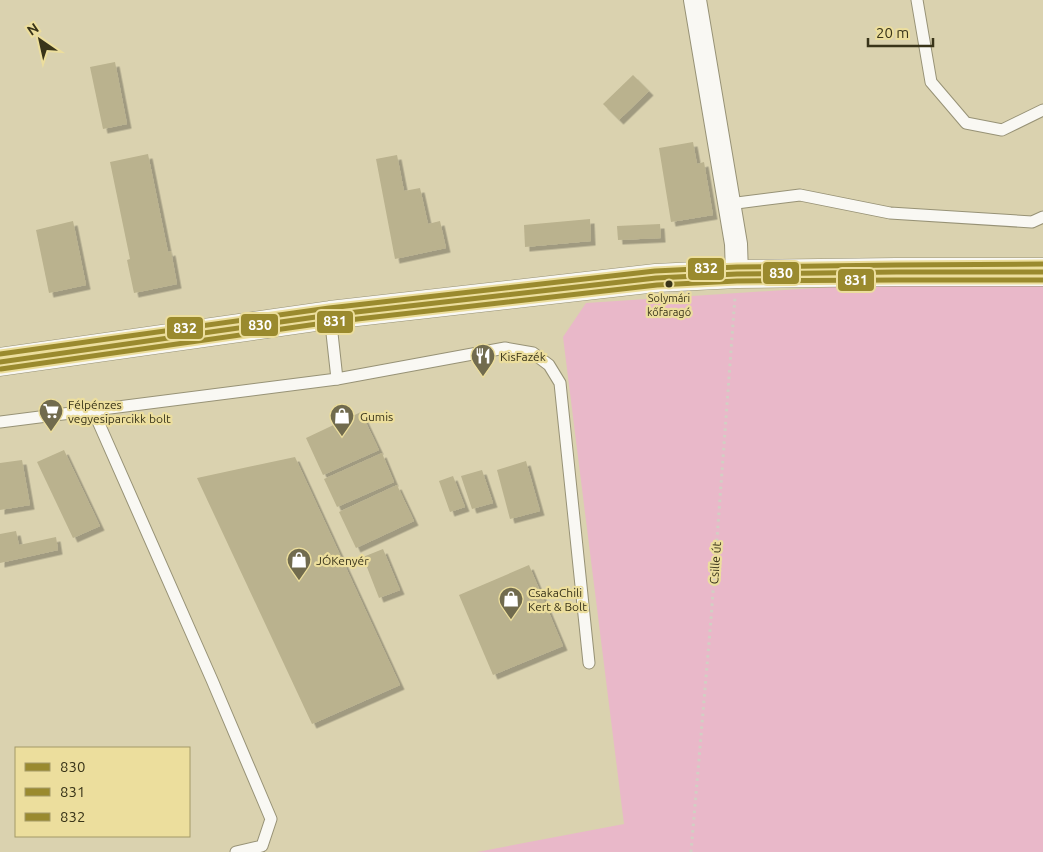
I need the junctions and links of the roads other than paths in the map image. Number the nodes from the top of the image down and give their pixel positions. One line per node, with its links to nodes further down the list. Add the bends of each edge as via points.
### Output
1 (695, 0): 4 (street)
2 (917, 0): 3 (lane, via 931,82 966,123 1002,130)
3 (1043, 110)
4 (729, 204): 5 (lane, via 800,195 890,213 1032,222); 7 (street)
5 (1043, 217)
6 (1043, 272): 7 (main road)
7 (737, 274): 8 (main road, via 656,278)
8 (330, 315): 9 (main road); 10 (lane)
9 (0, 362)
10 (337, 379): 11 (lane); 13 (lane, via 505,348 533,353 549,365 560,383)
11 (93, 410): 12 (lane); 14 (lane, via 271,819 262,846)
12 (0, 422)
13 (589, 663)
14 (236, 852)

